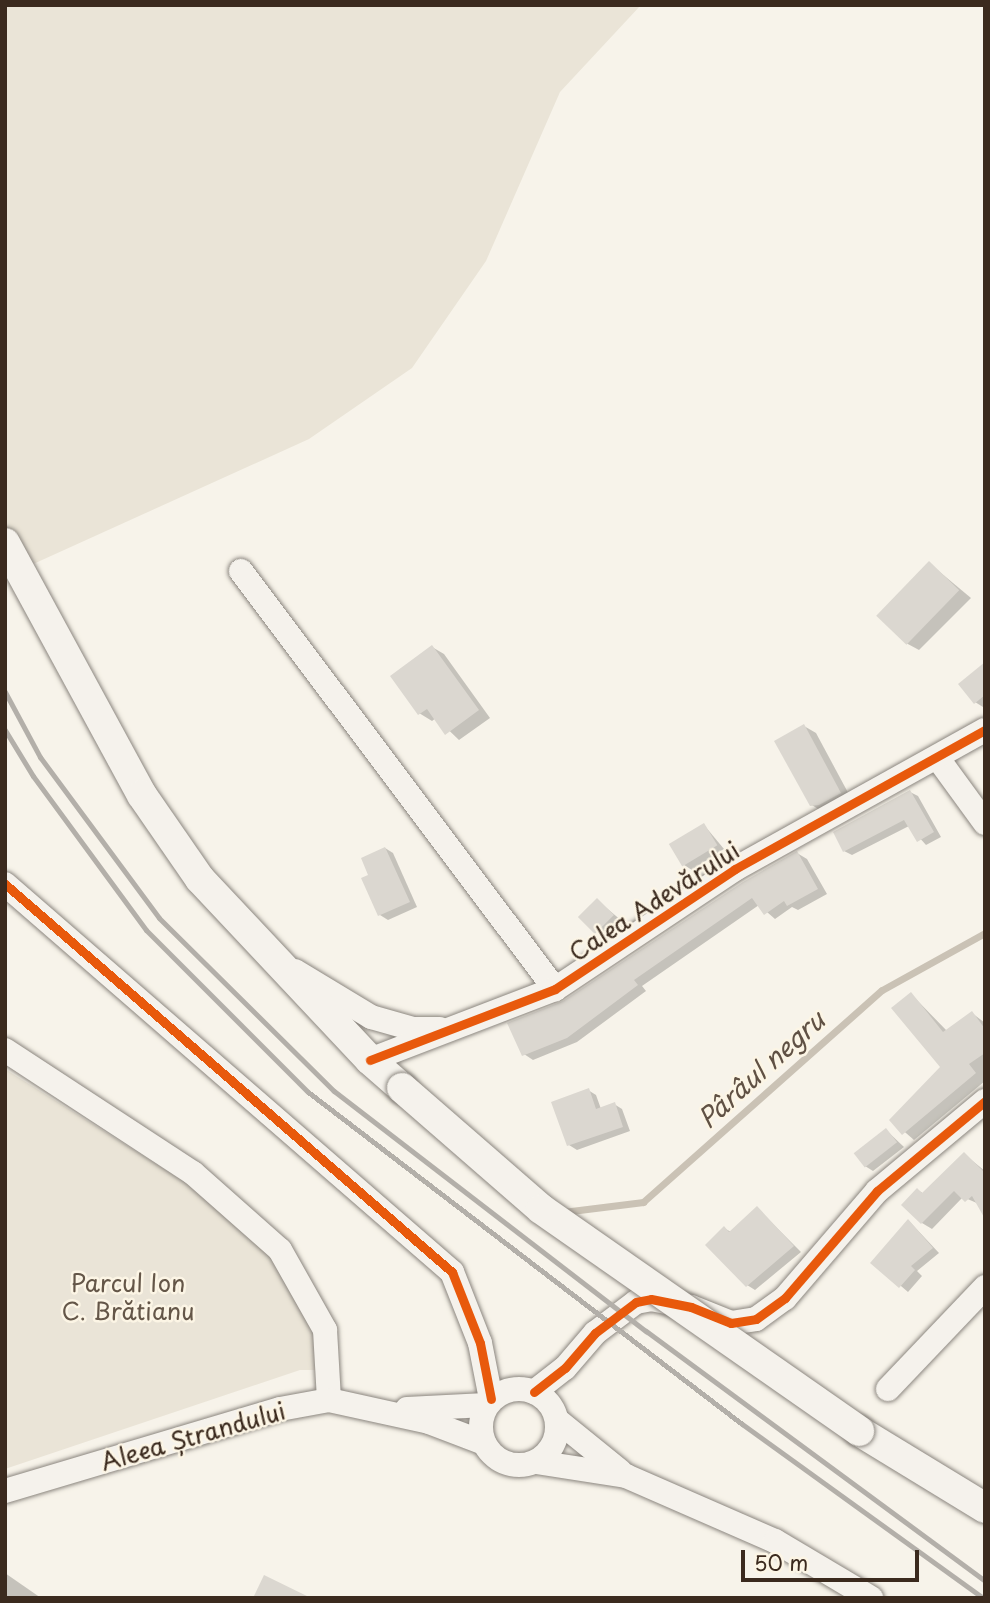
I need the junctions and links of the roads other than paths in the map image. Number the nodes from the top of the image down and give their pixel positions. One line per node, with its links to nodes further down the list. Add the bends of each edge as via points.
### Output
1 (5, 543): 7 (main road, via 142,795 200,879)
2 (241, 571): 8 (street)
3 (985, 730): 4 (street, Calea Adevărului)
4 (939, 760): 5 (street); 8 (street, Calea Adevărului, via 735,869)
5 (985, 823)
6 (5, 884): 14 (street, via 452,1272)
7 (282, 964): 9 (street, via 371,1017 414,1029); 11 (main road)
8 (555, 989): 9 (street, Calea Adevărului)
9 (452, 1029): 11 (street, Calea Adevărului)
10 (5, 1050): 18 (street, via 193,1173 279,1250 325,1330)
11 (370, 1060): 26 (main road, bridge, via 541,1209 859,1431)
12 (982, 1112): 15 (street, via 877,1191 785,1298 756,1319 731,1323 691,1307 636,1302 595,1333)
13 (985, 1287): 16 (street)
14 (480, 1343): 17 (street); 19 (street)
15 (565, 1368): 17 (street); 21 (street)
16 (888, 1389)
17 (528, 1390): 19 (street); 21 (street)
18 (329, 1400): 20 (street, Aleea Ștrandului); 25 (street, Aleea Ștrandului, via 280,1409)
19 (488, 1402): 20 (street, Aleea Ștrandului); 22 (street, via 481,1432)
20 (382, 1410): 22 (street, Aleea Ștrandului)
21 (555, 1414): 23 (street, via 553,1446); 24 (street)
22 (484, 1443): 23 (street, via 491,1454 512,1465)
23 (536, 1462): 24 (street)
24 (626, 1476): 27 (street, via 775,1541)
25 (5, 1491)
26 (985, 1508)
27 (871, 1598)

